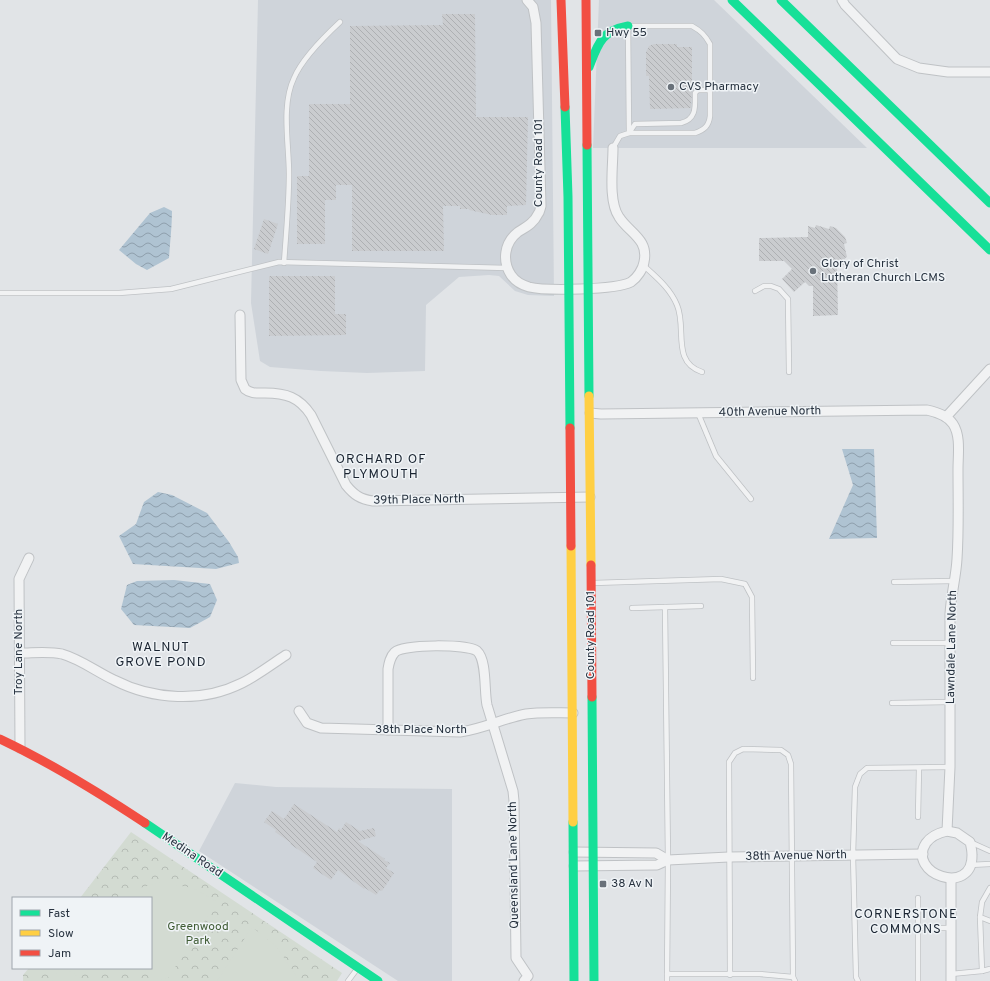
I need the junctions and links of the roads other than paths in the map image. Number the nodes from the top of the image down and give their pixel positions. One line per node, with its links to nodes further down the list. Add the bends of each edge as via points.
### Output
1 (528, 0): 18 (street, County Road 101, via 533,7 536,23 541,206 533,221 518,232 509,243 505,254)
2 (561, 0): 19 (main road, County Road 101)
3 (586, 0): 9 (main road, County Road 101)
4 (732, 0): 15 (main road)
5 (781, 0): 14 (main road)
6 (842, 0): 10 (street, via 897,59 919,68 948,72)
7 (340, 22): 16 (lane, via 307,57 294,77 288,100 289,181)
8 (628, 26): 9 (main road, via 616,28 605,34); 11 (lane, via 692,26 701,30 710,44); 12 (lane)
9 (586, 72): 20 (main road, County Road 101)
10 (990, 72)
11 (710, 90): 12 (lane, via 698,90 695,93 695,109 688,121 636,124); 12 (lane, via 709,122 701,131)
12 (629, 133): 13 (lane, via 620,136)
13 (613, 148): 17 (street, via 614,207 644,247)
14 (990, 203)
15 (990, 250)
16 (284, 262): 18 (lane); 22 (lane, via 171,289 119,293)
17 (643, 265): 20 (street, via 631,281 619,286); 25 (lane, via 663,284 677,304 681,318 683,354 691,367)
18 (507, 268): 19 (street, via 512,277 530,287)
19 (569, 288): 20 (street); 30 (main road, County Road 101)
20 (589, 288): 27 (main road, County Road 101)
21 (755, 290): 26 (lane, via 771,286 779,289 788,299)
22 (0, 293)
23 (240, 315): 30 (street, 39th Place North, via 241,380 245,389 249,392 287,395 304,406 311,414 346,485 352,494 362,500)
24 (990, 369): 29 (street)
25 (702, 372)
26 (789, 372)
27 (590, 413): 28 (street, 40th Avenue North); 31 (main road, County Road 101)
28 (698, 413): 29 (street, 40th Avenue North, via 927,410 938,412); 32 (lane, via 716,456)
29 (947, 418): 34 (street, Lawndale Lane North, via 953,424 958,440 957,560)
30 (571, 497): 31 (street, 39th Place North); 48 (main road, County Road 101)
31 (590, 497): 36 (main road, County Road 101)
32 (751, 498)
33 (29, 558): 42 (street, Troy Lane North, via 19,579)
34 (954, 581): 35 (lane); 41 (street, Lawndale Lane North)
35 (894, 582)
36 (591, 583): 44 (lane, via 721,579 745,584 752,597); 60 (main road, County Road 101)
37 (701, 606): 38 (lane)
38 (665, 607): 39 (lane); 65 (lane)
39 (632, 608)
40 (893, 643): 41 (lane)
41 (950, 643): 45 (street, Lawndale Lane North)
42 (20, 653): 43 (street, via 62,654 134,689 178,697 222,691 242,683); 52 (street, Troy Lane North)
43 (286, 655)
44 (753, 678)
45 (950, 702): 46 (lane); 53 (street, Lawndale Lane North)
46 (892, 703)
47 (299, 711): 50 (street, 38th Place North, via 307,723 321,728)
48 (573, 712): 49 (street, 38th Place North, via 525,714); 59 (main road, County Road 101)
49 (493, 724): 50 (street, 38th Place North, via 460,732); 50 (street, Queensland Lane North, via 485,695 483,662 477,651 467,647 410,647 395,653 390,661); 82 (street, Queensland Lane North, via 514,801 516,958)
50 (388, 730)
51 (0, 739): 52 (main road, Medina Road)
52 (20, 748): 77 (main road, Medina Road, via 108,799)
53 (950, 767): 54 (lane); 56 (street, Lawndale Lane North)
54 (919, 768): 55 (lane); 63 (lane, via 867,768 860,774 855,787)
55 (918, 817)
56 (947, 831): 57 (street, via 957,833); 61 (street, via 929,839)
57 (970, 842): 58 (lane); 67 (street)
58 (990, 851)
59 (574, 852): 60 (street, 38th Avenue North); 68 (main road, County Road 101)
60 (593, 853): 65 (street, 38th Avenue North, via 656,854); 69 (main road, County Road 101)
61 (923, 854): 63 (street, 38th Avenue North); 70 (street, via 931,871 940,877)
62 (792, 855): 63 (street, 38th Avenue North); 64 (street, 38th Avenue North); 64 (lane, via 791,764 788,755 781,750 743,749 735,753 729,762); 84 (lane)
63 (853, 855): 90 (lane)
64 (730, 857): 65 (street, 38th Avenue North); 81 (lane)
65 (668, 860): 69 (street, 38th Avenue North, via 657,865); 80 (lane)
66 (990, 864): 67 (lane)
67 (970, 865): 70 (street, via 966,872)
68 (574, 866): 69 (street, 38th Avenue North); 87 (main road, County Road 101)
69 (593, 866): 88 (main road, County Road 101)
70 (951, 879): 76 (street)
71 (990, 888): 73 (lane, via 982,902)
72 (918, 898): 75 (lane)
73 (980, 917): 74 (lane); 79 (lane)
74 (990, 921)
75 (918, 928): 76 (lane); 91 (lane)
76 (951, 928): 83 (street)
77 (358, 967): 85 (lane); 86 (main road, Medina Road)
78 (990, 969): 79 (lane)
79 (982, 971): 83 (lane)
80 (667, 974): 81 (lane); 89 (lane)
81 (730, 975): 84 (lane, via 760,974)
82 (526, 978)
83 (951, 978)
84 (794, 979)
85 (348, 981)
86 (378, 981)
87 (574, 981)
88 (594, 981)
89 (667, 981)
90 (858, 981)
91 (918, 981)

